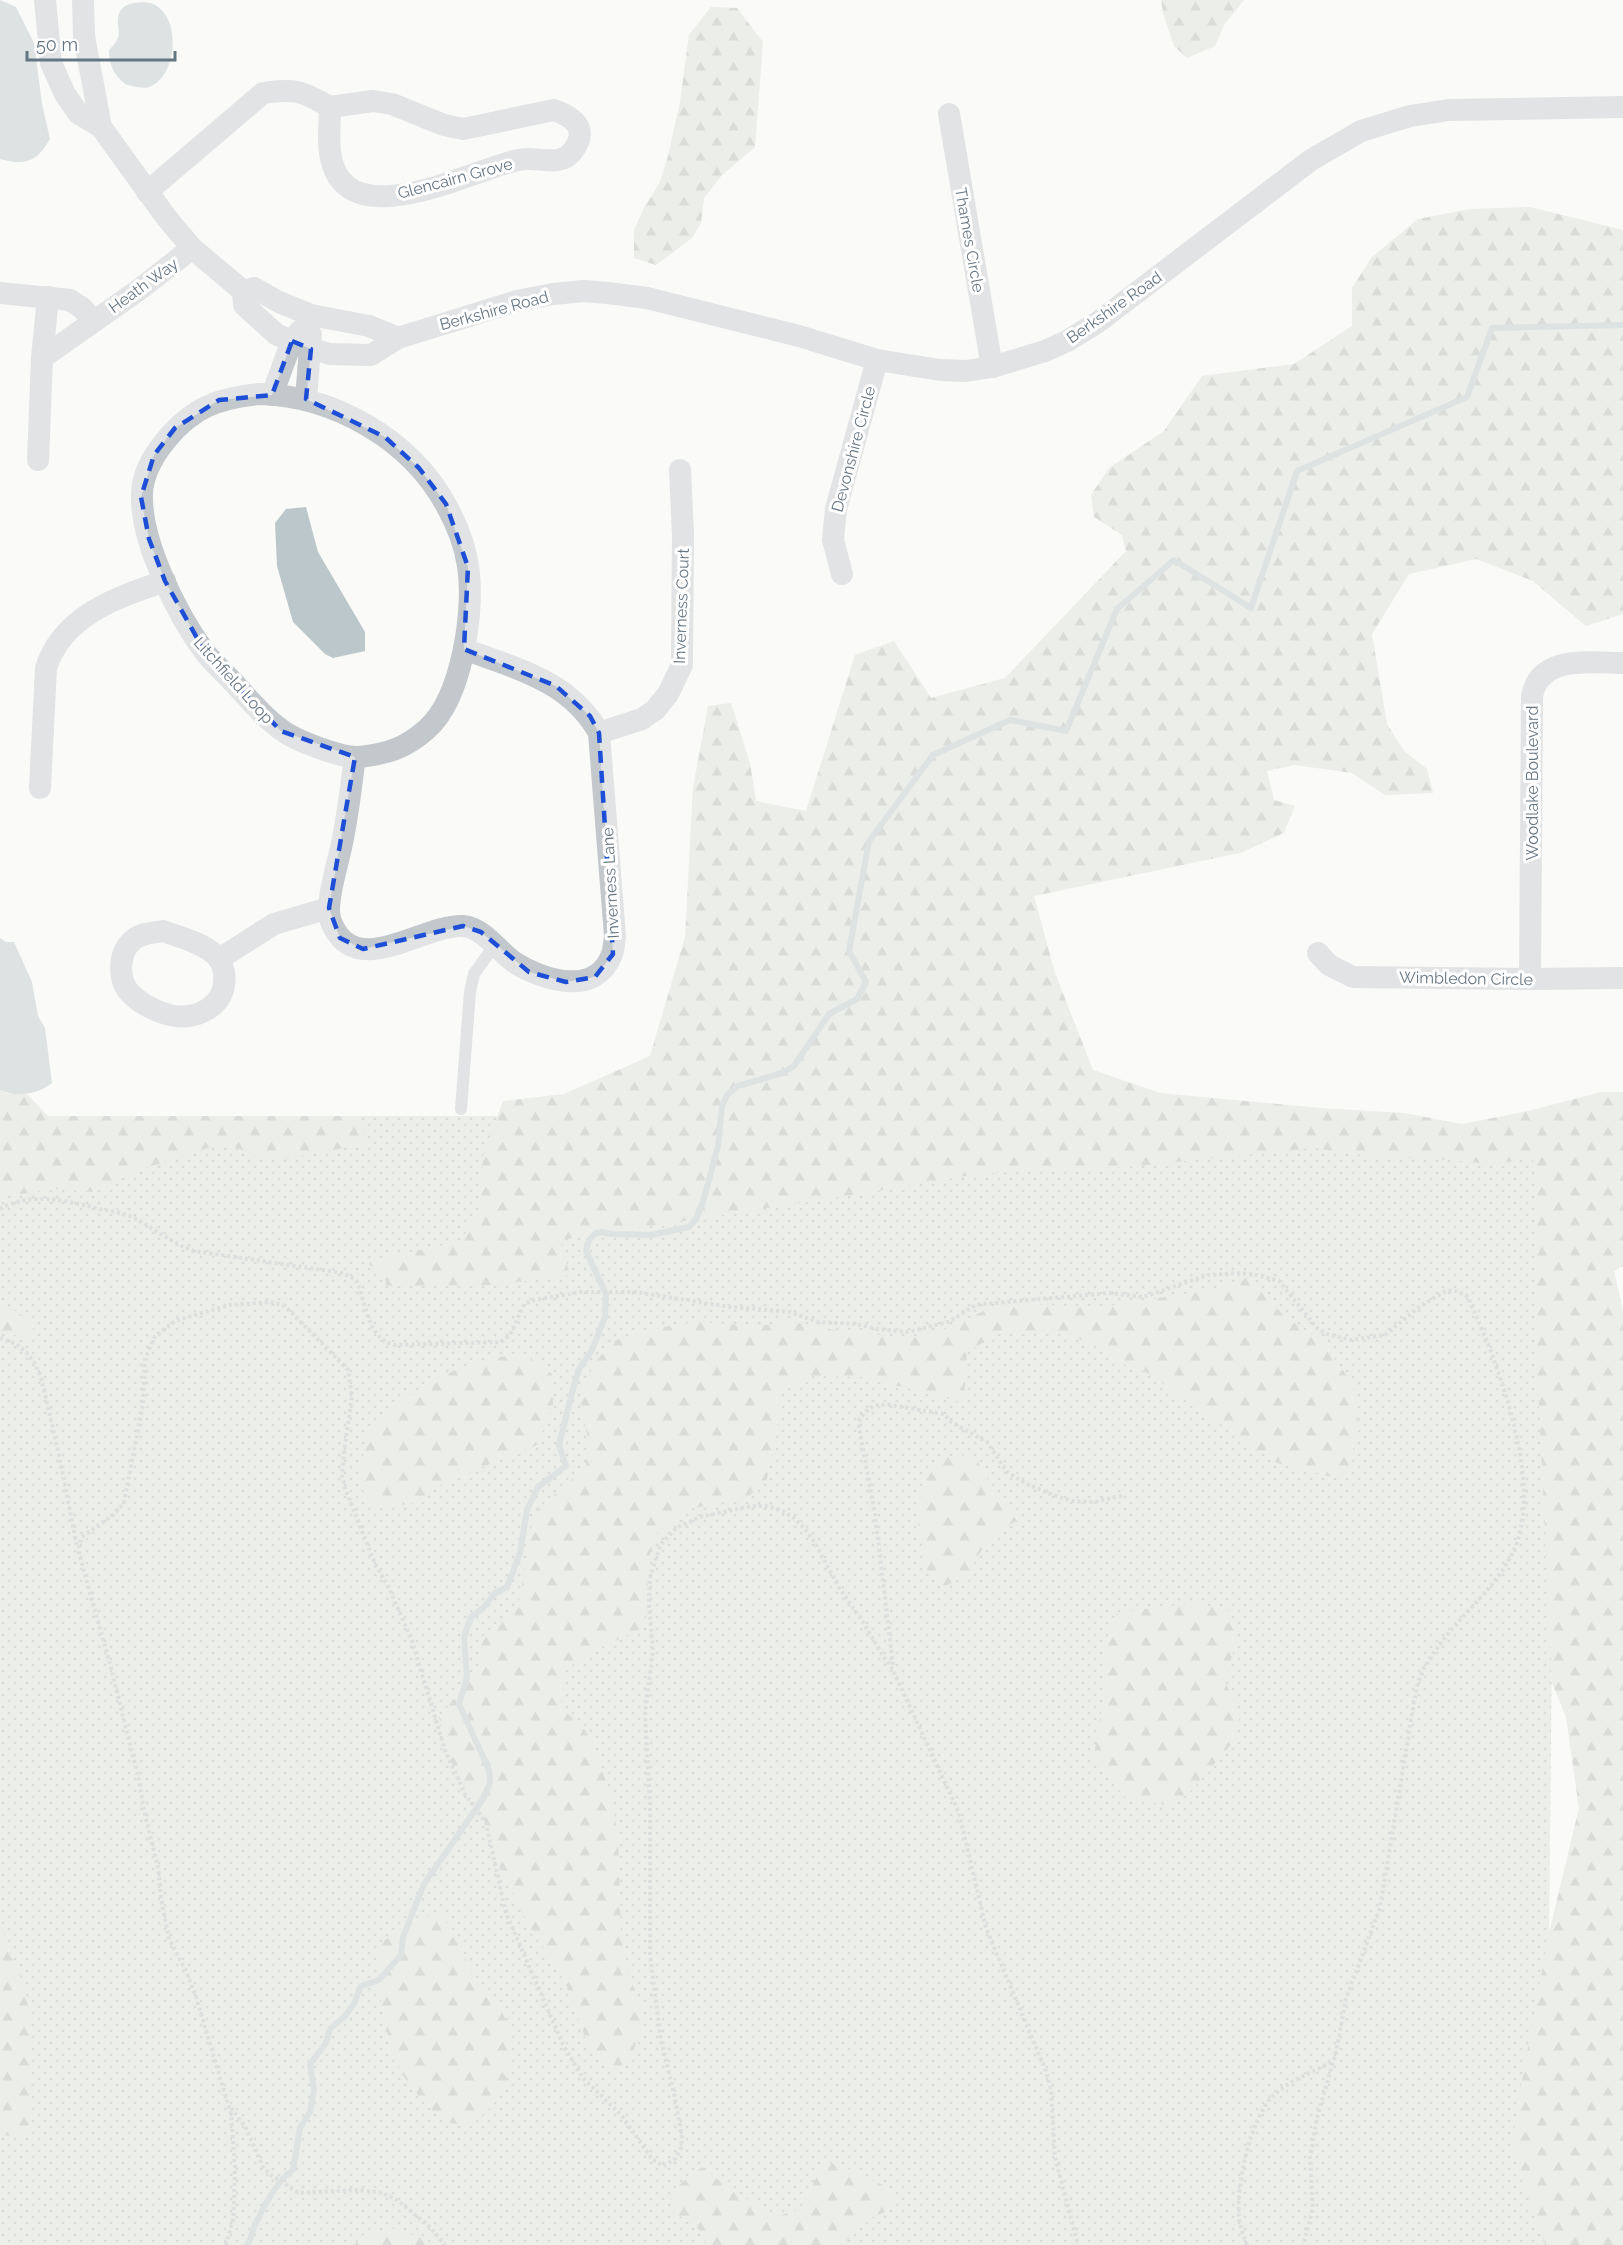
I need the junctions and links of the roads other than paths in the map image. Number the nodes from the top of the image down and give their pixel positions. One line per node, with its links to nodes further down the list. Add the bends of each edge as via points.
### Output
1 (45, 0): 6 (street, Berkshire Road, via 51,63 78,113)
2 (83, 0): 6 (street, Berkshire Road, via 84,36)
3 (330, 107): 3 (street, Glencairn Grove, via 330,147 336,173 357,193 371,195 416,193 508,162 558,160 571,155 581,138 578,124 554,110 464,129 373,100); 7 (street, via 306,93 287,89 263,93)
4 (1623, 107): 18 (street, Berkshire Road, via 1449,110 1410,116 1361,131 1311,160 1098,322 1045,351)
5 (949, 114): 18 (street, Thames Circle)
6 (101, 127): 7 (street, Berkshire Road)
7 (147, 192): 8 (street, Berkshire Road)
8 (192, 248): 9 (street, Berkshire Road); 13 (street, Heath Way)
9 (243, 291): 12 (street, Berkshire Road, via 254,288); 15 (street, Berkshire Road, via 244,305 276,334)
10 (0, 293): 11 (street, Heath Way)
11 (48, 297): 13 (street, Heath Way, via 70,300); 16 (street)
12 (311, 315): 14 (street, Berkshire Road, via 369,326); 15 (street)
13 (94, 321): 16 (street, Heath Way)
14 (398, 338): 15 (street, Berkshire Road, via 371,355 330,354); 17 (street, Berkshire Road, via 517,301 584,291 647,298)
15 (301, 345): 19 (street); 20 (street)
16 (42, 358): 21 (street)
17 (877, 360): 18 (street, Berkshire Road, via 940,370); 23 (street, Devonshire Circle, via 836,509 833,540)
18 (992, 367)
19 (272, 395): 20 (street, Litchfield Loop); 24 (street, Litchfield Loop, via 233,397 206,405 175,428 154,455 143,480 141,497 149,539)
20 (306, 399): 25 (street, Litchfield Loop, via 353,418 386,437 419,468 446,504 468,567)
21 (38, 460)
22 (680, 470): 27 (street, Inverness Court, via 682,665 655,710 642,719)
23 (842, 574)
24 (165, 581): 28 (street, Litchfield Loop, via 187,627 206,654 263,716 281,731 311,745); 29 (street, via 96,609 51,652 46,668)
25 (464, 649): 27 (street, via 556,686 590,716); 28 (street, Litchfield Loop, via 449,696 429,728 391,752)
26 (1623, 663): 35 (street, Woodlake Boulevard, via 1559,665 1545,671 1533,686)
27 (599, 733): 31 (street, Inverness Lane, via 615,936 613,954 595,976 566,982 530,972)
28 (355, 757): 30 (street)
29 (40, 788)
30 (329, 908): 31 (street, Inverness Lane, via 340,938 363,949 376,950 447,927 463,926 481,932); 33 (street, via 274,924)
31 (494, 946): 36 (lane, via 474,974 470,992)
32 (1318, 953): 35 (street, Wimbledon Circle, via 1329,965 1353,976)
33 (219, 959): 33 (street, via 205,947 163,931 142,934 133,940 121,960 121,971 124,984 140,1000 175,1016 190,1016 212,1007 220,999 224,976)
34 (1623, 978): 35 (street, Wimbledon Circle)
35 (1530, 979)
36 (461, 1109)

